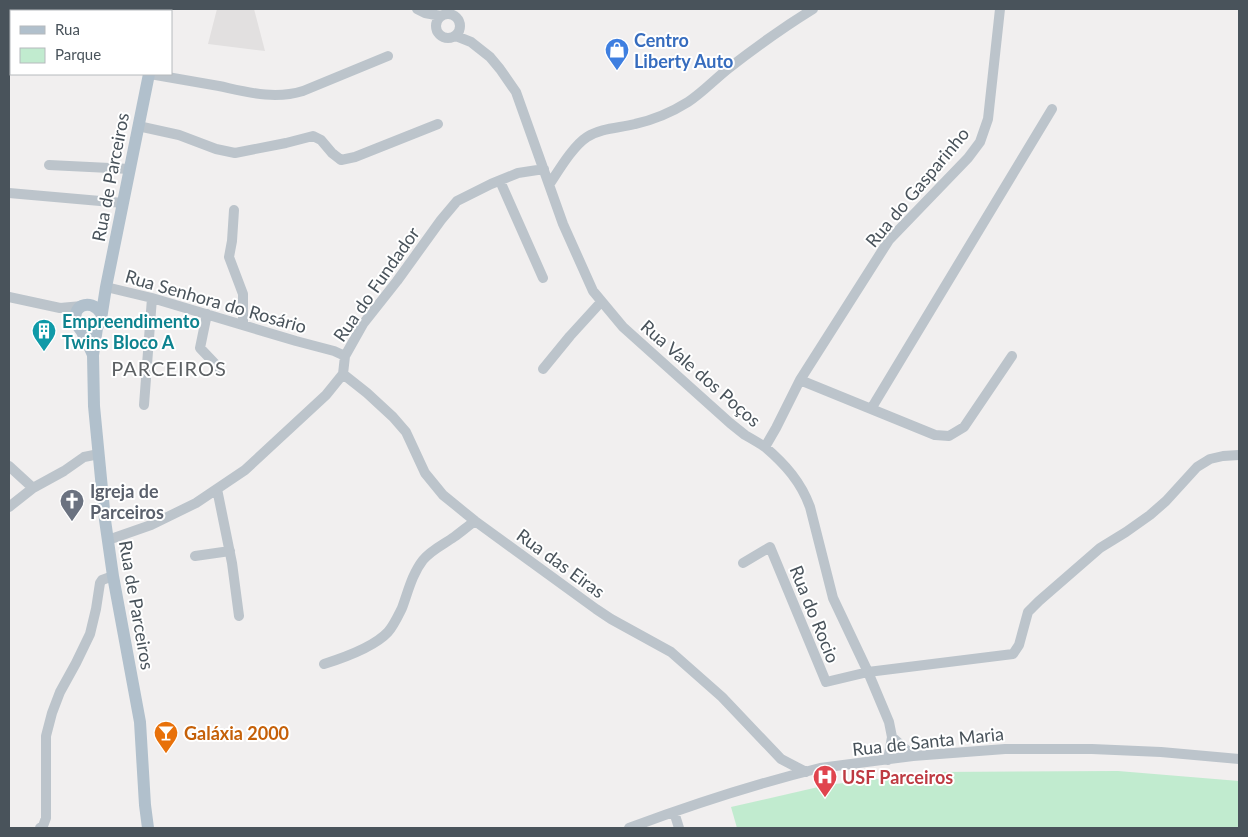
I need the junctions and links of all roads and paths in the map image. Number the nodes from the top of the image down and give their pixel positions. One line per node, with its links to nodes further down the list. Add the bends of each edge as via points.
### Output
1 (460, 9): 7 (street)
2 (814, 9): 18 (street, via 730,67 689,102 653,119 586,138)
3 (1000, 9): 40 (street, Rua do Gasparinho, via 988,119 980,142 889,240)
4 (421, 11): 5 (street); 6 (street)
5 (446, 13): 6 (street, via 438,19); 7 (street, via 453,14)
6 (436, 27): 7 (street, via 444,38 451,38)
7 (458, 27): 16 (street, Rua Vale dos Poços, via 490,57 516,92)
8 (388, 56): 10 (street, via 303,91 276,96)
9 (150, 75): 13 (main road, Rua de Parceiros)
10 (156, 75)
11 (1052, 109): 42 (street)
12 (438, 124): 13 (street, via 342,160 322,140 313,136 235,153)
13 (138, 126): 15 (main road, Rua de Parceiros)
14 (49, 165): 15 (street)
15 (130, 169): 20 (main road, Rua de Parceiros)
16 (544, 169): 17 (street, Rua do Fundador); 18 (street, Rua Vale dos Poços)
17 (500, 180): 22 (street); 35 (street, Rua do Fundador, via 457,201 363,324)
18 (549, 184): 26 (street, Rua Vale dos Poços, via 577,258)
19 (9, 193): 20 (street)
20 (123, 203): 23 (main road, Rua de Parceiros)
21 (234, 210): 31 (street, via 230,257 242,294)
22 (542, 278)
23 (106, 287): 25 (street, Rua Senhora do Rosário); 27 (main road); 29 (main road, Rua de Parceiros)
24 (9, 296): 28 (street)
25 (152, 298): 30 (street, Rua Senhora do Rosário); 41 (street)
26 (601, 302): 38 (street); 43 (street, Rua Vale dos Poços, via 623,327 687,385 745,435)
27 (85, 305): 28 (street); 29 (main road); 32 (main road, via 77,312)
28 (60, 308): 32 (street)
29 (102, 313): 33 (main road)
30 (208, 314): 31 (street, Rua Senhora do Rosário); 37 (street, via 200,348)
31 (243, 325): 35 (street, Rua Senhora do Rosário)
32 (79, 326): 33 (main road, via 90,332); 34 (main road)
33 (98, 328): 34 (main road, Rua de Parceiros)
34 (93, 355): 44 (main road, Rua de Parceiros)
35 (346, 356): 39 (street, Rua do Fundador)
36 (1012, 356): 42 (street, via 964,427 949,436 935,435)
37 (219, 368)
38 (543, 369)
39 (344, 374): 48 (street, via 326,395 245,470); 50 (street, Rua das Eiras, via 393,417 406,432 425,473 443,495)
40 (800, 380): 42 (street); 43 (street, Rua do Gasparinho)
41 (144, 405)
42 (872, 409)
43 (765, 447): 58 (street, Rua Vale dos Poços, via 790,471 805,493 833,598)
44 (99, 454): 47 (street, via 84,457); 51 (main road, Rua de Parceiros)
45 (1239, 455): 58 (street, via 1210,459 1197,467 1150,515 1100,548 1039,601 1028,612 1013,654)
46 (9, 466): 47 (street)
47 (33, 488): 49 (street)
48 (217, 489): 51 (street, via 151,525); 52 (street)
49 (9, 507)
50 (475, 521): 57 (street, via 425,557 388,632 376,641); 61 (street, Rua das Eiras, via 596,609 671,652 722,697)
51 (108, 540): 55 (main road, Rua de Parceiros)
52 (230, 551): 53 (street); 56 (street)
53 (196, 556)
54 (743, 563): 58 (street, Rua do Rocio, via 770,547 826,682)
55 (113, 576): 67 (street, via 100,584 90,634 52,713 46,736 46,818); 68 (main road, Rua de Parceiros, via 140,722)
56 (239, 616)
57 (324, 664)
58 (868, 672): 59 (street, Rua Vale dos Poços)
59 (892, 737): 60 (street); 63 (street, Rua Vale dos Poços)
60 (913, 756): 62 (street, Rua de Santa Maria, via 1005,748 1161,752); 63 (street, Rua de Santa Maria)
61 (781, 758): 64 (street, Rua das Eiras); 65 (street)
62 (1239, 759)
63 (888, 760): 64 (street, Rua de Santa Maria)
64 (806, 772): 65 (street, Rua de Santa Maria)
65 (785, 778): 66 (street, Rua de Santa Maria)
66 (674, 812): 69 (street, Rua de Santa Maria); 70 (street)
67 (40, 828)
68 (148, 828)
69 (629, 828)
70 (679, 828)

